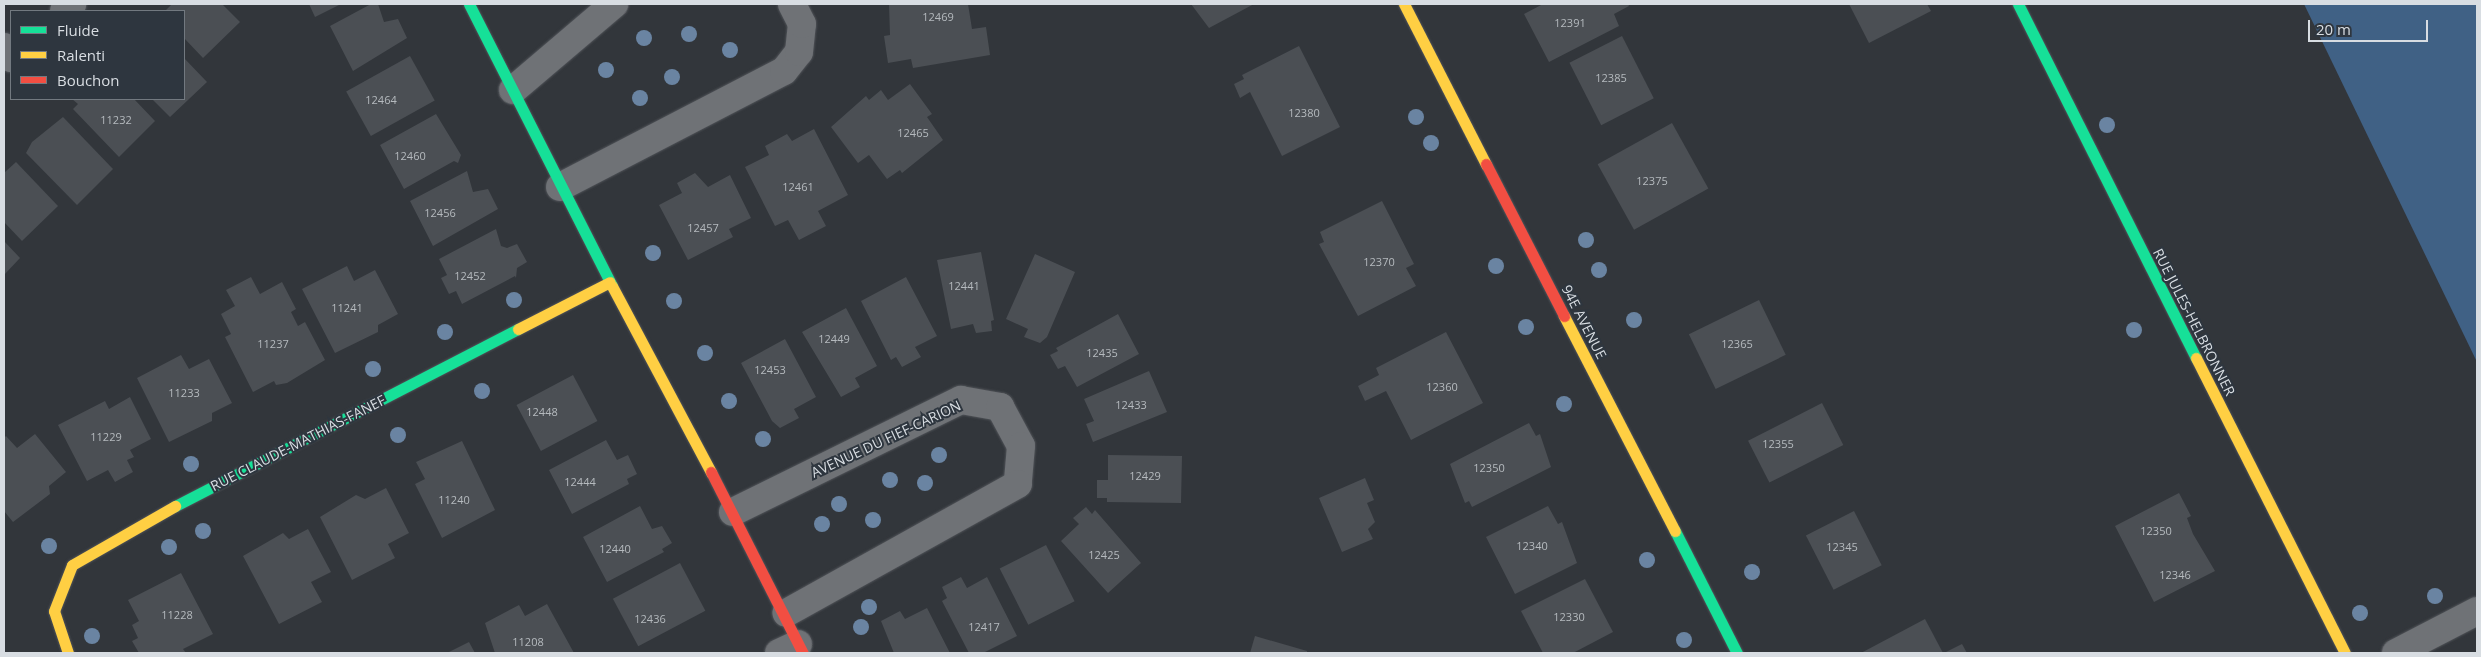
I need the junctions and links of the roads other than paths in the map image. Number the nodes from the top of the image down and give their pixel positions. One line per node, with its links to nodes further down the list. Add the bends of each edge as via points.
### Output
1 (469, 4): 6 (street)
2 (614, 4): 6 (street)
3 (792, 4): 7 (street, via 802,24 799,52 784,71)
4 (1404, 4): 14 (street, 94E AVENUE)
5 (2018, 4): 15 (street, RUE JULES-HELBRONNER)
6 (513, 90): 7 (street)
7 (560, 187): 8 (street)
8 (610, 282): 9 (street); 13 (street, RUE CLAUDE-MATHIAS-FANEF, via 185,500 72,565 54,611)
9 (732, 512): 11 (street); 11 (street, AVENUE DU FIEF-CARION, via 961,400 1000,408 1021,446 1018,484)
10 (2477, 611): 16 (street)
11 (786, 613): 12 (street)
12 (794, 650)
13 (68, 653)
14 (1737, 653)
15 (2346, 653)
16 (2396, 653)

